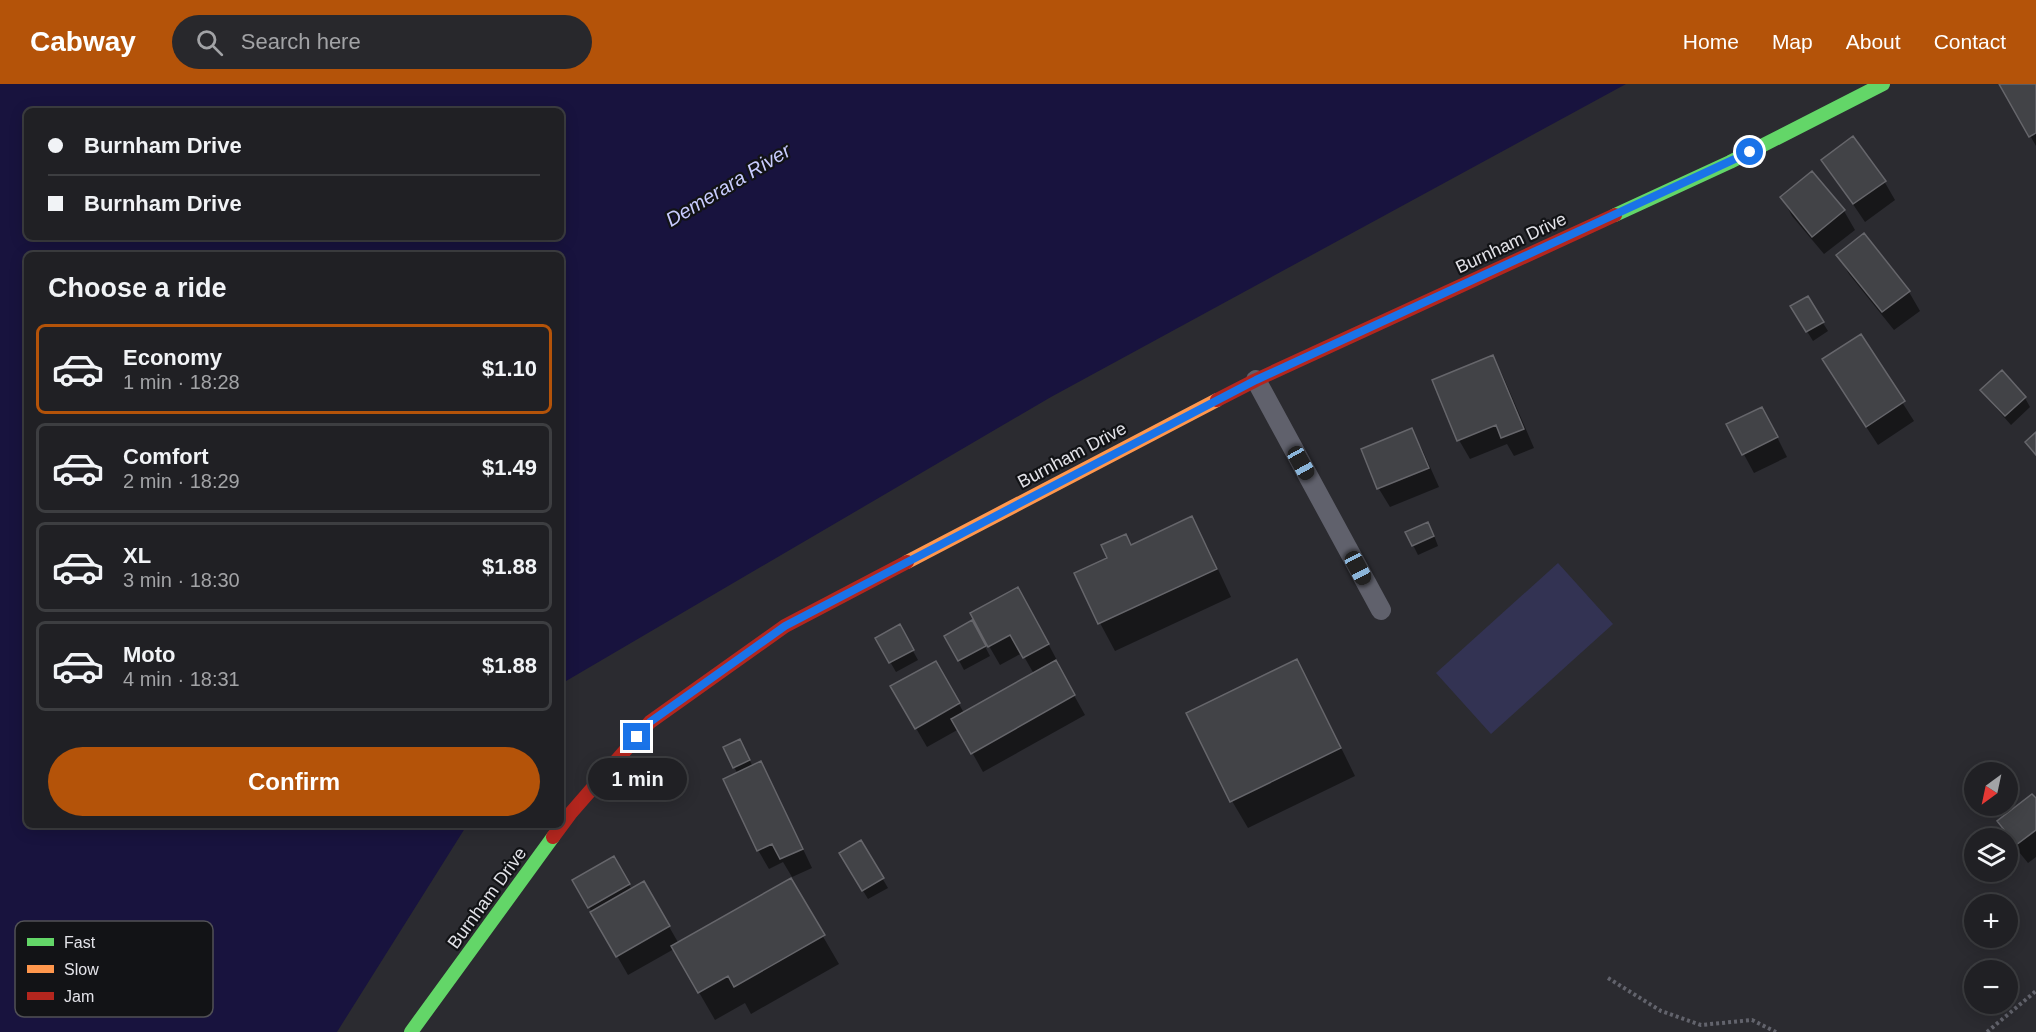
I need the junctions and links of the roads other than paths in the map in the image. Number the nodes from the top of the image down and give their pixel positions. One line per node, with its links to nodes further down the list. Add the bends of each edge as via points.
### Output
1 (1883, 84): 2 (street, Burnham Drive, via 1731,162)
2 (1256, 380): 3 (lane); 4 (street, Burnham Drive, via 785,626 650,722)
3 (1381, 610)
4 (564, 822)
5 (560, 828): 6 (street, Burnham Drive)
6 (411, 1032)

